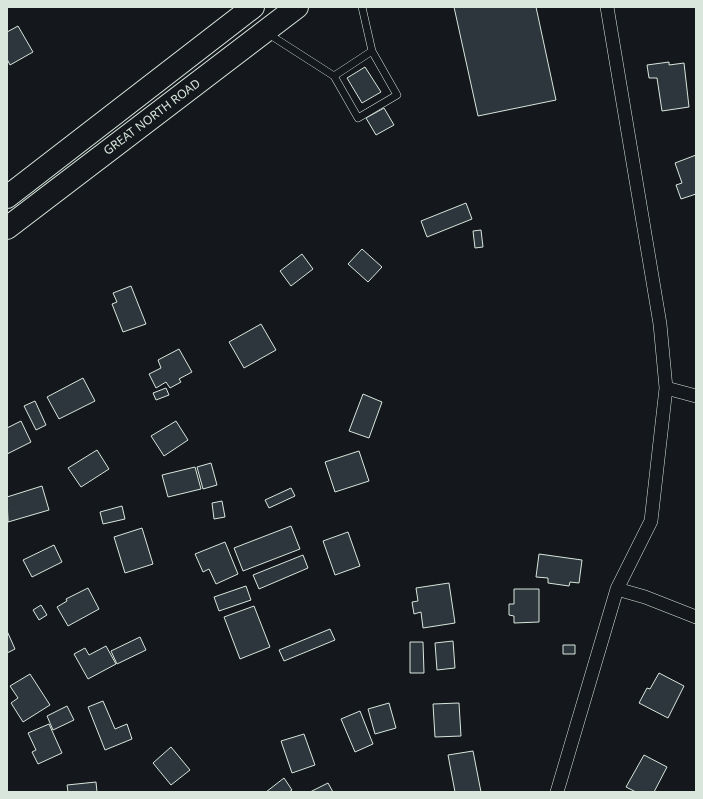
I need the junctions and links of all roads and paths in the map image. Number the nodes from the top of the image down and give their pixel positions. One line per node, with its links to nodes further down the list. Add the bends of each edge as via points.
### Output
1 (253, 7): 8 (highway, GREAT NORTH ROAD)
2 (297, 7): 5 (highway, GREAT NORTH ROAD)
3 (362, 7): 6 (lane)
4 (607, 7): 10 (street, via 660,324)
5 (266, 32): 7 (lane); 9 (highway, GREAT NORTH ROAD)
6 (372, 51): 7 (lane); 7 (lane, via 397,95 358,118)
7 (334, 76)
8 (7, 197)
9 (7, 228)
10 (666, 388): 11 (street); 12 (street, via 651,521)
11 (696, 396)
12 (617, 590): 13 (street, via 644,597); 14 (street)
13 (696, 617)
14 (557, 792)

